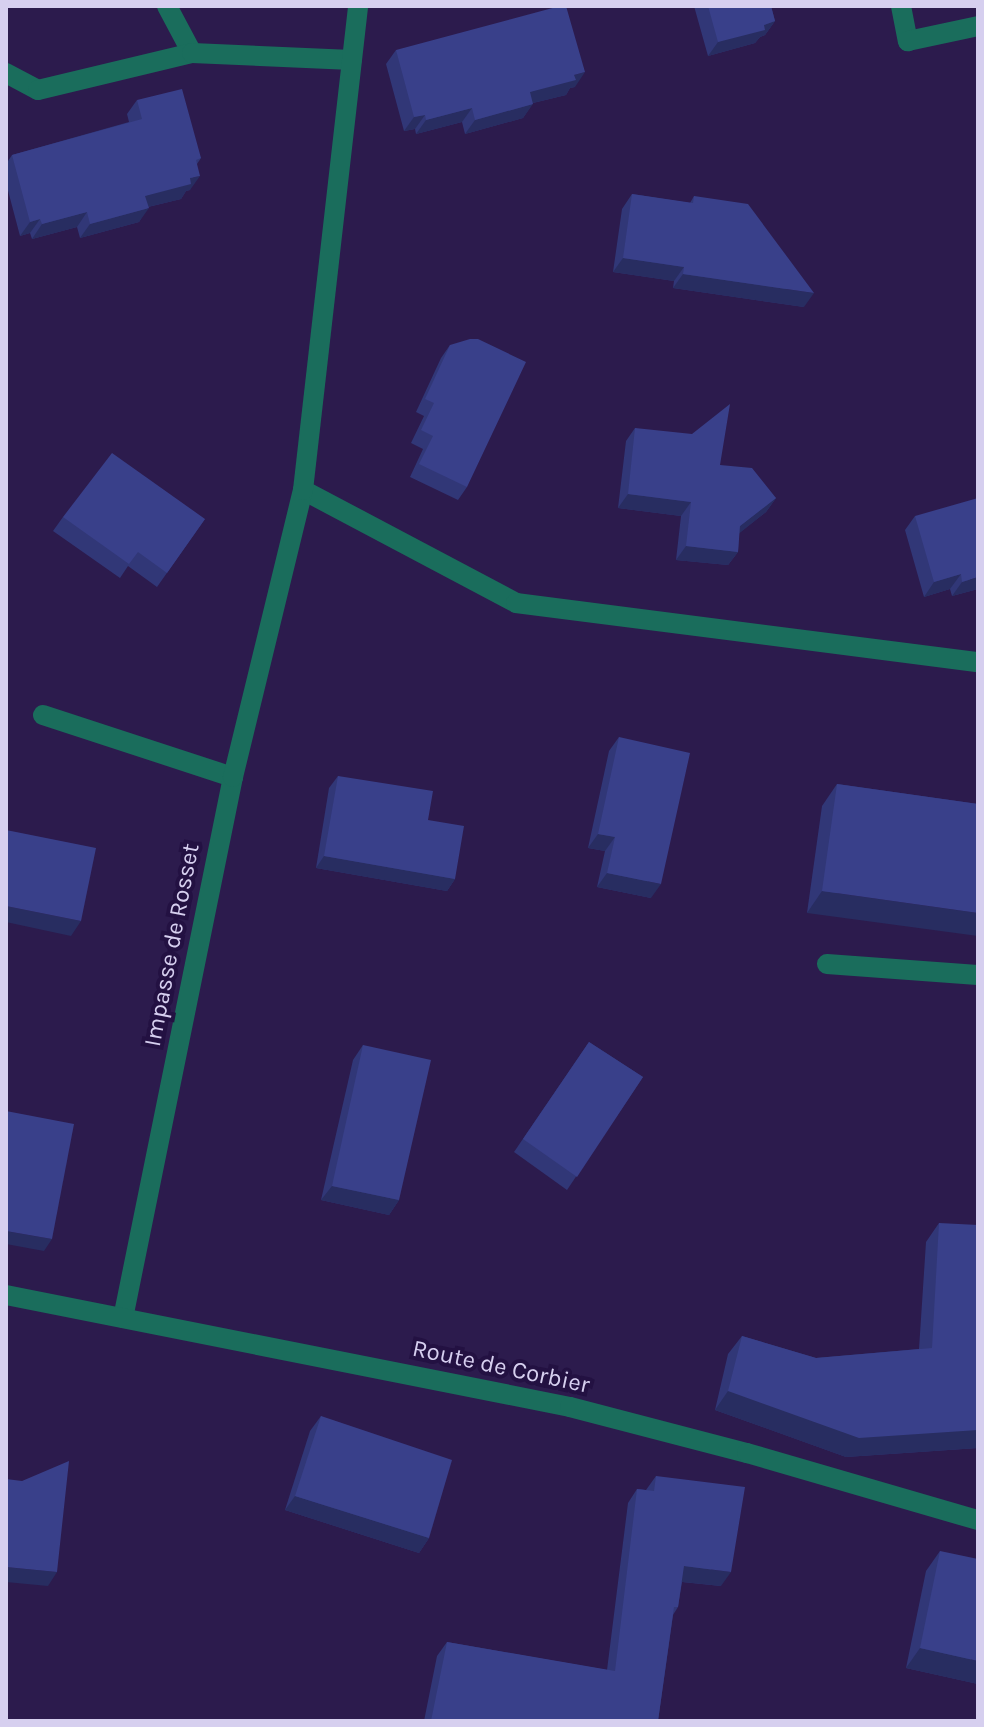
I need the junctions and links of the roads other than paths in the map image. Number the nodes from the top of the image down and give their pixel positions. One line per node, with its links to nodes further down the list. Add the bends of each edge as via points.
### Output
1 (167, 6): 5 (street)
2 (358, 6): 6 (street, Impasse de Rosset)
3 (901, 6): 4 (street, via 908,41)
4 (978, 26)
5 (192, 53): 6 (street); 7 (street, via 38,90)
6 (352, 60): 8 (street, Impasse de Rosset)
7 (6, 73)
8 (303, 490): 9 (street, via 516,603); 11 (street, Impasse de Rosset)
9 (978, 662)
10 (43, 715): 11 (street)
11 (233, 777): 15 (street, Impasse de Rosset)
12 (827, 964): 13 (street)
13 (978, 975)
14 (6, 1295): 15 (street, Route de Corbier)
15 (123, 1318): 16 (street, Route de Corbier, via 570,1407)
16 (978, 1520)

